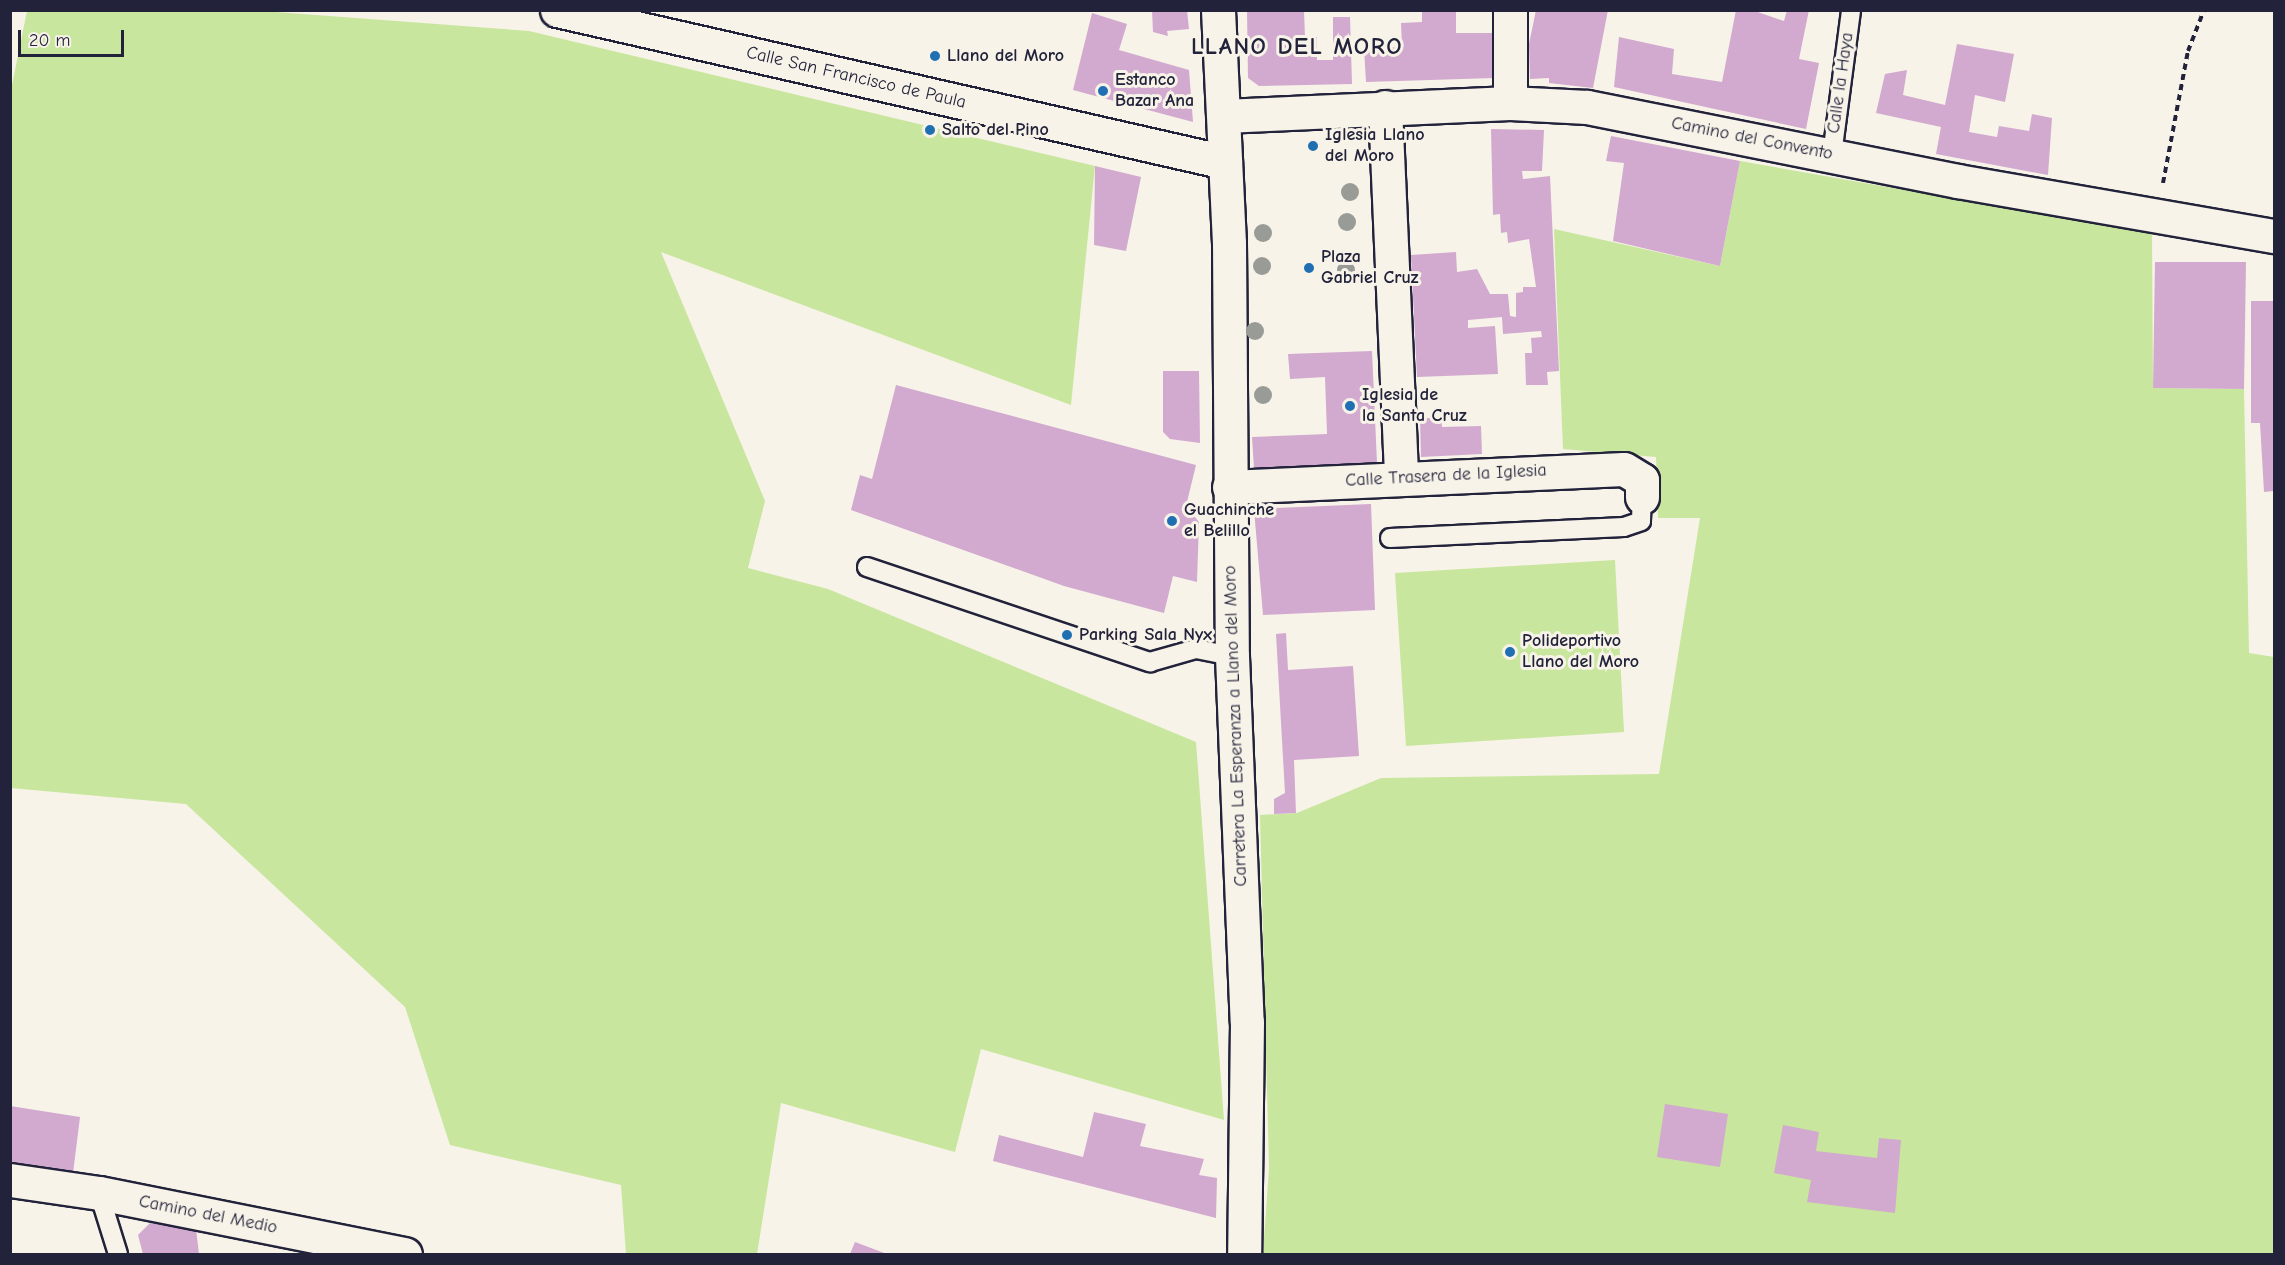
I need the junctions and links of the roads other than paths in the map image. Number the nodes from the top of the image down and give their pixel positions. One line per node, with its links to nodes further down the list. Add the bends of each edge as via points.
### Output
1 (557, 10): 9 (street, Calle San Francisco de Paula)
2 (1218, 10): 7 (street, Carretera La Esperanza a Llano del Moro)
3 (1510, 10): 5 (street)
4 (1851, 10): 8 (lane, Calle la Haya)
5 (1510, 103): 6 (street, Camino del Convento); 8 (street, Camino del Convento, via 1587,107)
6 (1385, 107): 7 (street, Camino del Convento); 11 (street)
7 (1224, 116): 9 (street, Carretera La Esperanza a Llano del Moro)
8 (1832, 155): 10 (street, Camino del Convento)
9 (1226, 162): 12 (street, Carretera La Esperanza a Llano del Moro)
10 (2274, 236)
11 (1401, 477): 12 (street, Calle Trasera de la Iglesia); 13 (street, Calle Trasera de la Iglesia, via 1624,469 1642,480)
12 (1229, 487): 16 (street, Carretera La Esperanza a Llano del Moro)
13 (1642, 497): 14 (lane, via 1641,521 1624,527)
14 (1390, 538)
15 (867, 567): 16 (lane, via 1150,662 1196,650)
16 (1232, 656): 21 (street, Carretera La Esperanza a Llano del Moro, via 1247,1022)
17 (10, 1180): 18 (street, Camino del Medio)
18 (99, 1193): 19 (lane); 20 (street, Camino del Medio)
19 (118, 1254)
20 (405, 1254)
21 (1244, 1254)

